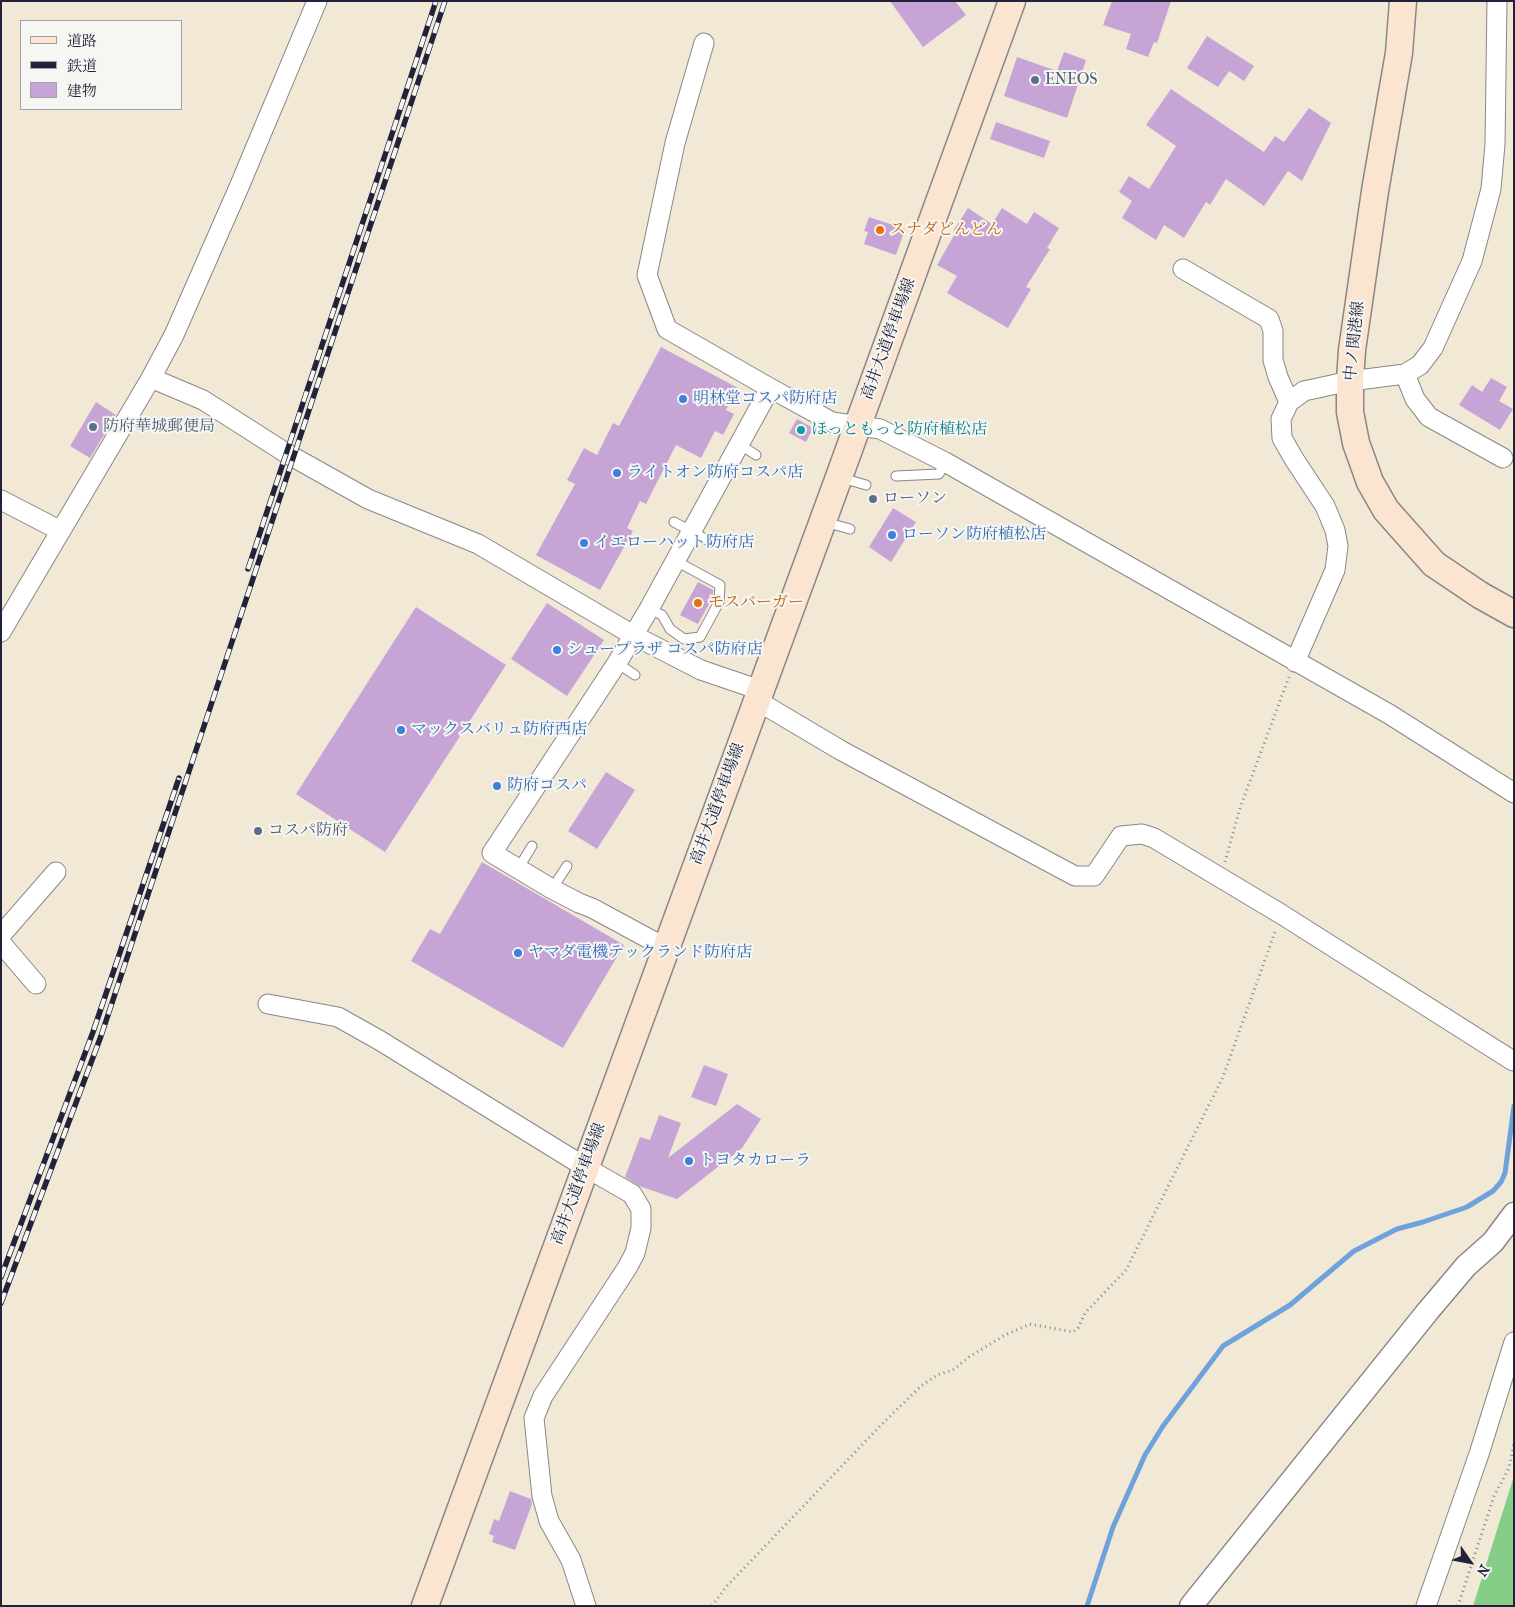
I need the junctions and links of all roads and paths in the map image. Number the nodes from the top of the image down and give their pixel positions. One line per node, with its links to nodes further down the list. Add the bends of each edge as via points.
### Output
1 (317, 1): 8 (street, via 224,222 174,335)
2 (1012, 1): 12 (main road, 高井大道停車場線)
3 (1403, 1): 9 (main road, 中ノ関港線)
4 (1497, 1): 7 (street, via 1495,144 1491,189 1472,261 1433,348 1420,365)
5 (704, 43): 10 (street, via 674,143 647,275 667,329)
6 (1183, 269): 11 (street, via 1269,319 1273,330 1273,360)
7 (1405, 374): 9 (street); 15 (street, via 1415,399 1429,417)
8 (151, 378): 24 (street); 31 (street, via 203,400 286,454 368,499 478,544)
9 (1350, 381): 11 (street, via 1304,391); 29 (main road, 中ノ関港線, via 1350,412 1356,443 1370,482 1386,510 1434,564)
10 (770, 388): 12 (street, via 832,422); 13 (street)
11 (1289, 402): 32 (street, via 1281,419 1282,438 1325,506 1338,546 1335,570)
12 (858, 425): 16 (street, via 880,429); 18 (main road, 高井大道停車場線)
13 (740, 444): 14 (lane); 25 (street)
14 (756, 455)
15 (1504, 458)
16 (945, 462): 17 (lane, via 939,474); 32 (street)
17 (896, 476)
18 (839, 478): 19 (lane); 21 (main road, 高井大道停車場線)
19 (866, 485)
20 (1, 500): 24 (street)
21 (823, 521): 23 (lane); 35 (main road, 高井大道停車場線)
22 (674, 522): 25 (lane)
23 (850, 529)
24 (61, 531): 30 (street)
25 (691, 532): 26 (lane); 27 (street)
26 (709, 541)
27 (676, 561): 28 (street); 28 (lane, via 720,585 719,602 700,637 684,638 670,628 662,615)
28 (649, 609): 31 (street)
29 (1514, 614)
30 (2, 629)
31 (633, 635): 33 (street); 35 (street)
32 (1295, 662): 36 (street, via 1389,714); 41 (path, via 1240,808)
33 (617, 663): 34 (lane); 39 (street, via 492,853)
34 (636, 675)
35 (758, 695): 41 (street, via 842,751 1075,876 1094,876 1121,836 1142,834); 46 (main road, 高井大道停車場線)
36 (1514, 793)
37 (532, 846): 39 (lane)
38 (567, 866): 42 (lane)
39 (517, 869): 42 (street)
40 (56, 872): 44 (street)
41 (1220, 877): 43 (street)
42 (552, 889): 46 (street)
43 (1281, 914): 49 (street); 56 (path, via 1223,1077 1126,1270 1085,1313 1073,1332 1030,1324 921,1386 726,1587)
44 (1, 935)
45 (1, 943): 47 (street)
46 (666, 948): 50 (main road, 高井大道停車場線)
47 (36, 984)
48 (268, 1004): 50 (street, via 338,1017)
49 (1513, 1061)
50 (585, 1167): 54 (main road, 高井大道停車場線); 55 (street, via 632,1194 641,1209 635,1253 543,1396 534,1418 542,1496 549,1522 571,1560)
51 (1514, 1214): 57 (street, via 1493,1242 1466,1266 1428,1311)
52 (1514, 1342): 58 (street)
53 (1514, 1443): 59 (path, via 1509,1468 1494,1496)
54 (425, 1606)
55 (586, 1606)
56 (712, 1606)
57 (1191, 1606)
58 (1426, 1606)
59 (1458, 1606)

